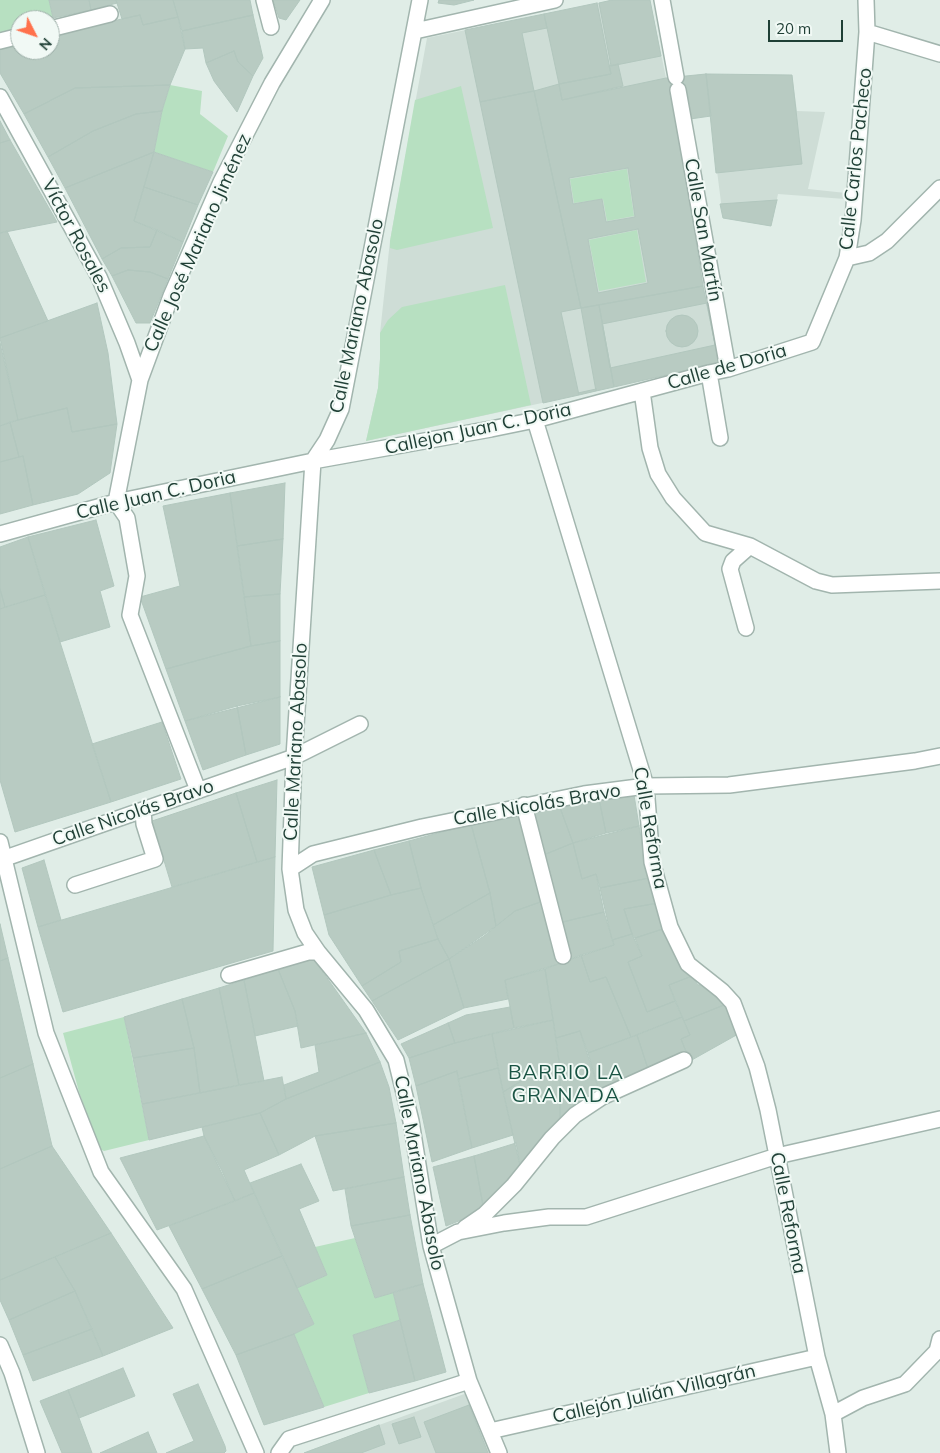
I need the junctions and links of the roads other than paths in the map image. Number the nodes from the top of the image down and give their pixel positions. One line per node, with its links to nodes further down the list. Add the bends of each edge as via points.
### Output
1 (264, 0): 9 (street)
2 (322, 0): 19 (street, Calle José Mariano Jiménez, via 272,83 221,182 171,296)
3 (420, 0): 10 (street, Calle Mariano Abasolo)
4 (555, 0): 10 (street)
5 (662, 0): 17 (street, Calle San Martín)
6 (866, 0): 11 (street, Calle Carlos Pacheco)
7 (110, 14): 8 (street)
8 (60, 26)
9 (271, 27)
10 (415, 31): 23 (street, Calle Mariano Abasolo, via 341,408)
11 (867, 32): 12 (street); 15 (street, Calle Carlos Pacheco, via 853,220)
12 (940, 54)
13 (0, 97): 19 (street, Víctor Rosales, via 99,277)
14 (940, 188): 15 (street, via 887,241 869,253)
15 (847, 258): 16 (street, Calle Carlos Pacheco)
16 (812, 342): 17 (street, Calle de Doria)
17 (728, 369): 18 (street, Calle de Doria)
18 (708, 373): 20 (street, Calle de Doria); 22 (street)
19 (140, 380): 24 (street, Calle José Mariano Jiménez)
20 (642, 391): 21 (street, Callejon Juan C. Doria); 26 (street, via 650,448 658,474 673,498 705,533)
21 (535, 420): 23 (street, Callejon Juan C. Doria); 32 (street, Calle Reforma)
22 (720, 438)
23 (314, 461): 24 (street, Calle Juan C. Doria); 31 (street, Calle Mariano Abasolo)
24 (116, 502): 25 (street, Calle Juan C. Doria); 33 (street, via 127,518 138,576 130,615)
25 (0, 534)
26 (750, 546): 27 (street, via 816,581 832,584); 28 (street, via 733,561 730,569)
27 (940, 581)
28 (746, 628)
29 (360, 724): 31 (street, Calle Nicolás Bravo)
30 (940, 756): 32 (street, Calle Nicolás Bravo, via 729,785)
31 (294, 757): 33 (street, Calle Nicolás Bravo); 38 (street, Calle Mariano Abasolo)
32 (646, 786): 34 (street, Calle Nicolás Bravo); 45 (street, Calle Reforma, via 652,862 670,927 688,964 733,1003 757,1067)
33 (198, 790): 35 (street, Calle Nicolás Bravo)
34 (524, 805): 38 (street, Calle Nicolás Bravo, via 313,854); 41 (street)
35 (143, 810): 37 (street, Calle Nicolás Bravo); 39 (street, via 155,859)
36 (0, 842): 37 (street)
37 (2, 859): 57 (street, via 46,1033 101,1172 184,1289)
38 (290, 869): 40 (street, Calle Mariano Abasolo, via 296,910)
39 (75, 884)
40 (318, 952): 42 (street, via 308,952); 47 (street, Calle Mariano Abasolo, via 366,1010 396,1060 411,1121)
41 (563, 956)
42 (229, 975)
43 (684, 1060): 46 (street, via 602,1097 575,1115 484,1216)
44 (940, 1119): 45 (street)
45 (777, 1156): 46 (street, via 586,1217 548,1217); 50 (street, Calle Reforma)
46 (458, 1232): 47 (street)
47 (431, 1246): 52 (street, Calle Mariano Abasolo)
48 (940, 1339): 53 (street, via 937,1352 905,1384 863,1398)
49 (0, 1345): 56 (street)
50 (817, 1357): 53 (street, Calle Reforma); 54 (street, Callejón Julián Villagrán)
51 (0, 1358): 55 (street)
52 (469, 1381): 54 (street, Calle Mariano Abasolo); 58 (street, via 290,1439)
53 (833, 1414): 60 (street, Calle Reforma)
54 (490, 1431): 59 (street, Calle Mariano Abasolo)
55 (29, 1453)
56 (37, 1453)
57 (256, 1453)
58 (279, 1453)
59 (499, 1453)
60 (838, 1453)

